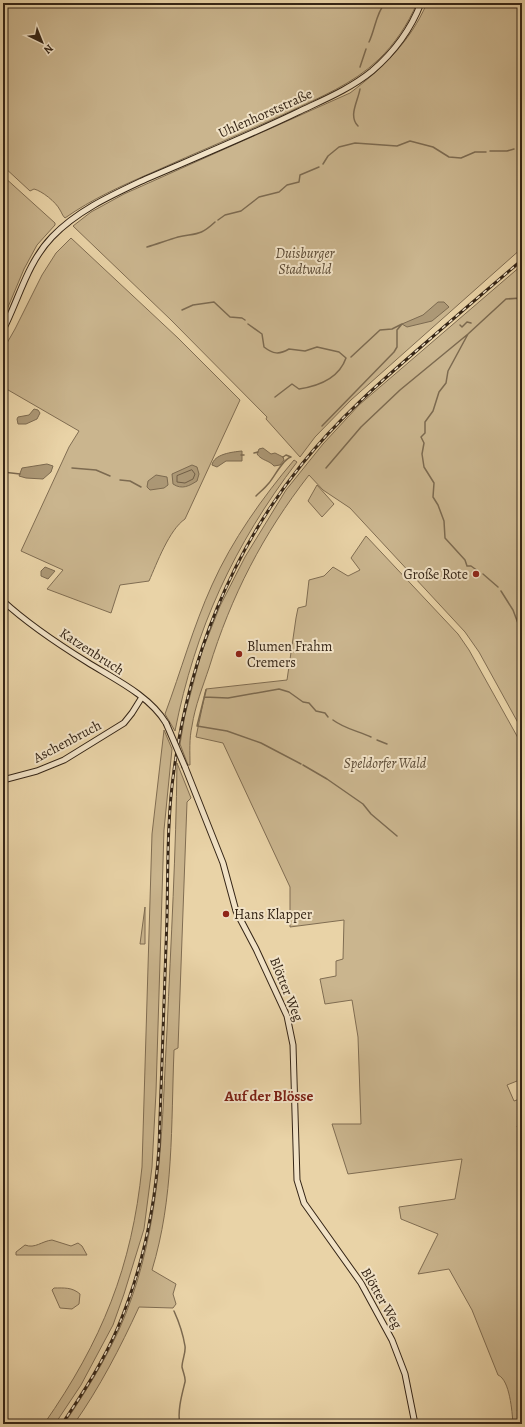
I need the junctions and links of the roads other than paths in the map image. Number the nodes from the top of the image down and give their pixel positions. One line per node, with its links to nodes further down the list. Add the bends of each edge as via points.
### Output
1 (421, 3): 2 (street, Uhlenhorststraße, via 408,30 388,55 347,88 279,122 88,207 63,227 41,250)
2 (3, 330)
3 (3, 601): 4 (street, Katzenbruch, via 69,651)
4 (142, 698): 5 (street, Katzenbruch, via 154,707); 6 (street, Aschenbruch, via 129,718 117,727 51,766 21,777)
5 (166, 723): 7 (street, Blötter Weg, bridge, via 223,862 236,911 259,954 291,1029 298,1189 304,1203 361,1284 385,1325 405,1374)
6 (3, 780)
7 (414, 1423)

